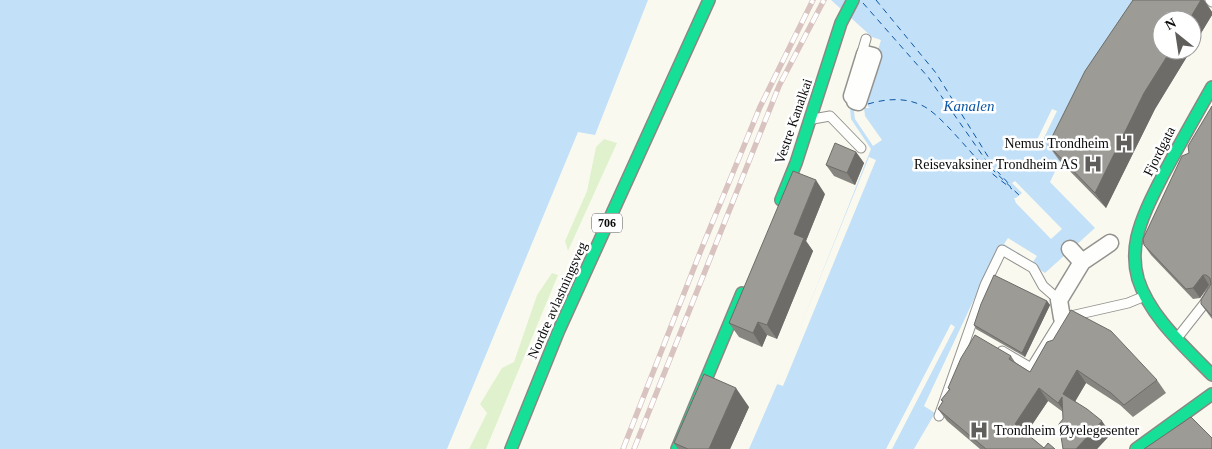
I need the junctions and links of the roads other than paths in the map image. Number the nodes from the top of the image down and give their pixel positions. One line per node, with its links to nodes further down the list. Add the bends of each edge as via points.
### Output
1 (709, 0): 23 (main road, Nordre avlastningsveg / 706, via 559,330)
2 (854, 0): 6 (main road, Vestre Kanalkai, via 841,23)
3 (866, 39): 5 (lane)
4 (1212, 87): 14 (main road, Fjordgata, via 1142,216 1135,261)
5 (853, 97)
6 (811, 120): 7 (lane, via 830,116); 8 (main road, Vestre Kanalkai)
7 (861, 148)
8 (777, 209)
9 (1110, 243): 11 (street)
10 (1070, 249): 11 (street)
11 (1082, 262): 15 (street)
12 (746, 283): 24 (main road)
13 (1212, 291): 17 (lane)
14 (1145, 296): 16 (lane); 17 (main road, Fjordgata)
15 (1059, 300): 16 (street); 21 (lane, via 1043,286 1033,268 1002,250 985,285 972,334)
16 (1062, 318): 18 (lane, via 1031,368)
17 (1177, 338): 19 (main road, Fjordgata)
18 (992, 345)
19 (1212, 375)
20 (1212, 394): 22 (main road)
21 (939, 416)
22 (1140, 448)
23 (511, 449)
24 (677, 449)

